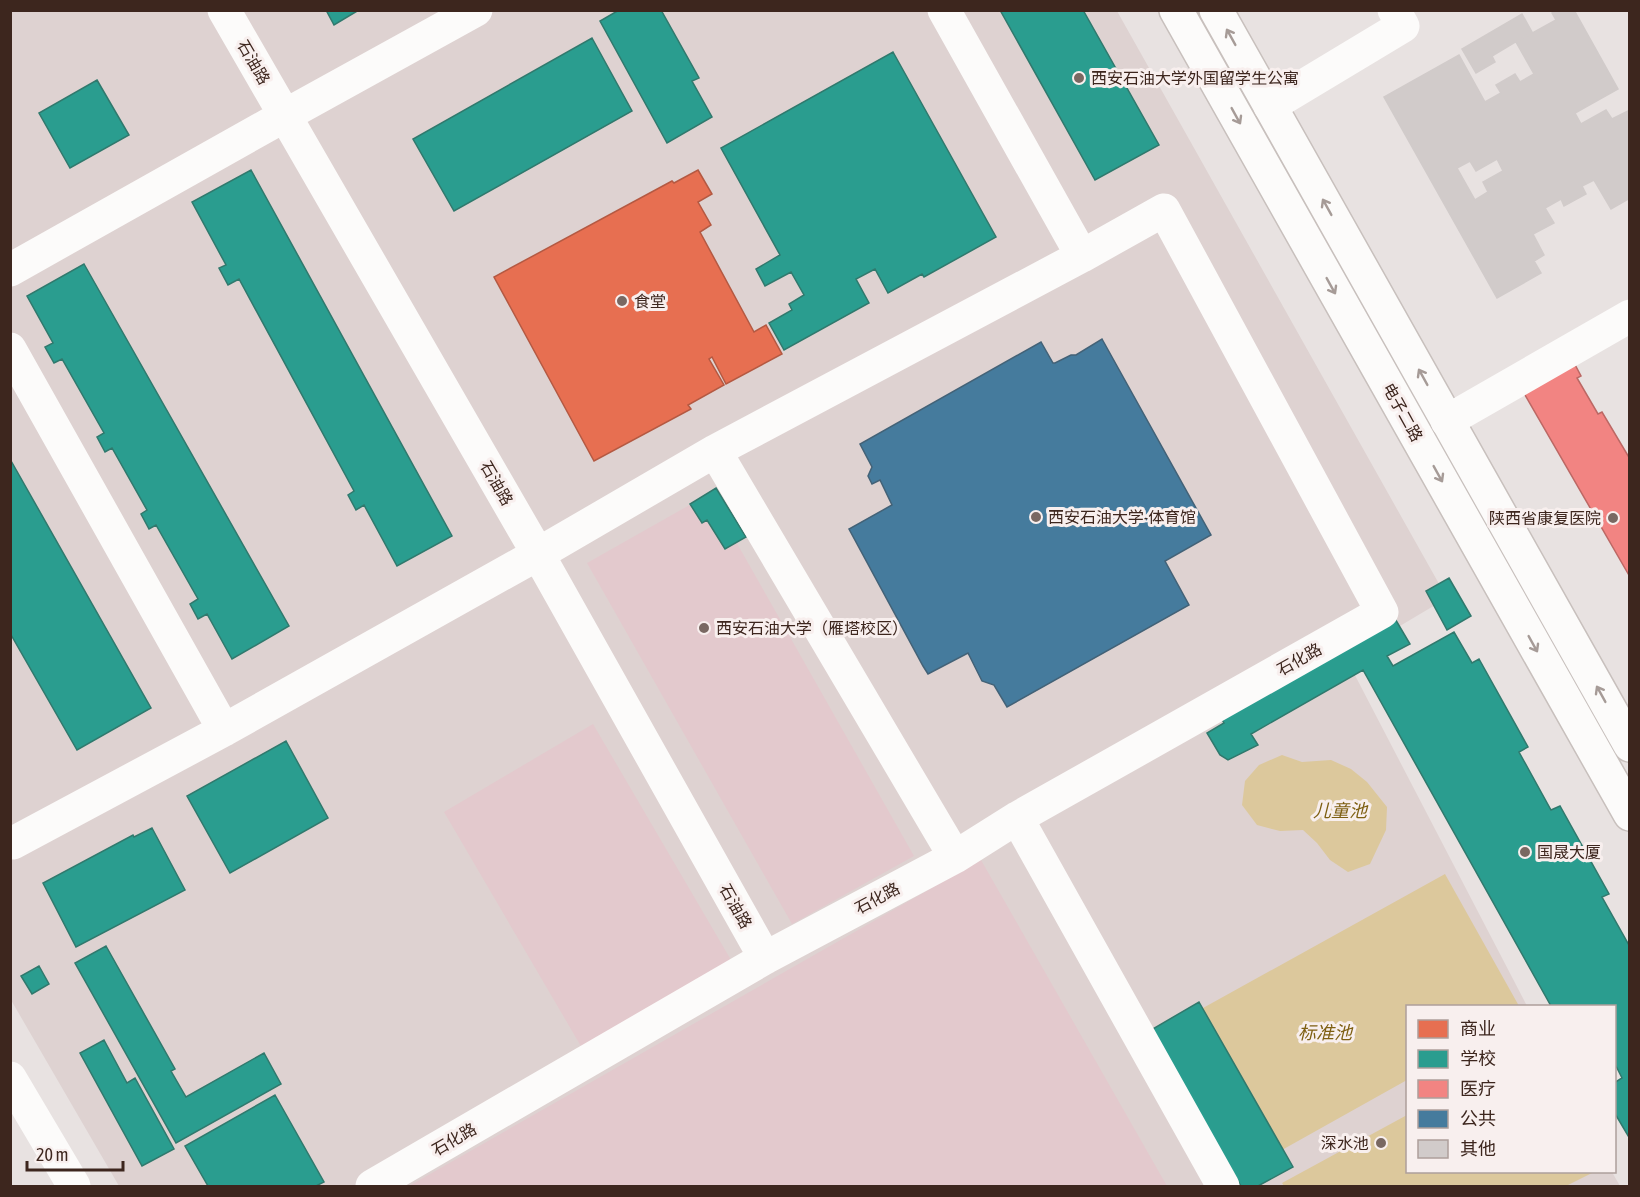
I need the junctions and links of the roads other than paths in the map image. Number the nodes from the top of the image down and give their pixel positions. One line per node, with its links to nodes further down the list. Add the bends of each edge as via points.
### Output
1 (224, 10): 8 (street, 石油路)
2 (477, 10): 8 (street)
3 (944, 10): 9 (street)
4 (1176, 10): 18 (street, 电子二路, one-way to 18)
5 (1216, 10): 7 (street, 电子二路, one-way to 5)
6 (1394, 10): 7 (street, via 1403,26)
7 (1270, 106): 13 (street, 电子二路, one-way to 7)
8 (284, 116): 10 (street); 15 (street, 石油路)
9 (1082, 256): 14 (street); 19 (street, 石化路, via 1164,210 1382,612)
10 (10, 270)
11 (1629, 316): 13 (street)
12 (10, 348): 16 (street)
13 (1447, 422): 17 (street, 电子二路, one-way to 13)
14 (715, 452): 15 (street); 21 (street)
15 (538, 554): 16 (street); 22 (street, 石油路)
16 (224, 730): 20 (street)
17 (1629, 745)
18 (1629, 814)
19 (1017, 818): 21 (street, 石化路); 26 (street)
20 (13, 843)
21 (955, 857): 22 (street, 石化路)
22 (765, 958): 25 (street, 石化路)
23 (10, 1078): 24 (street)
24 (74, 1186)
25 (372, 1186)
26 (1224, 1186)

